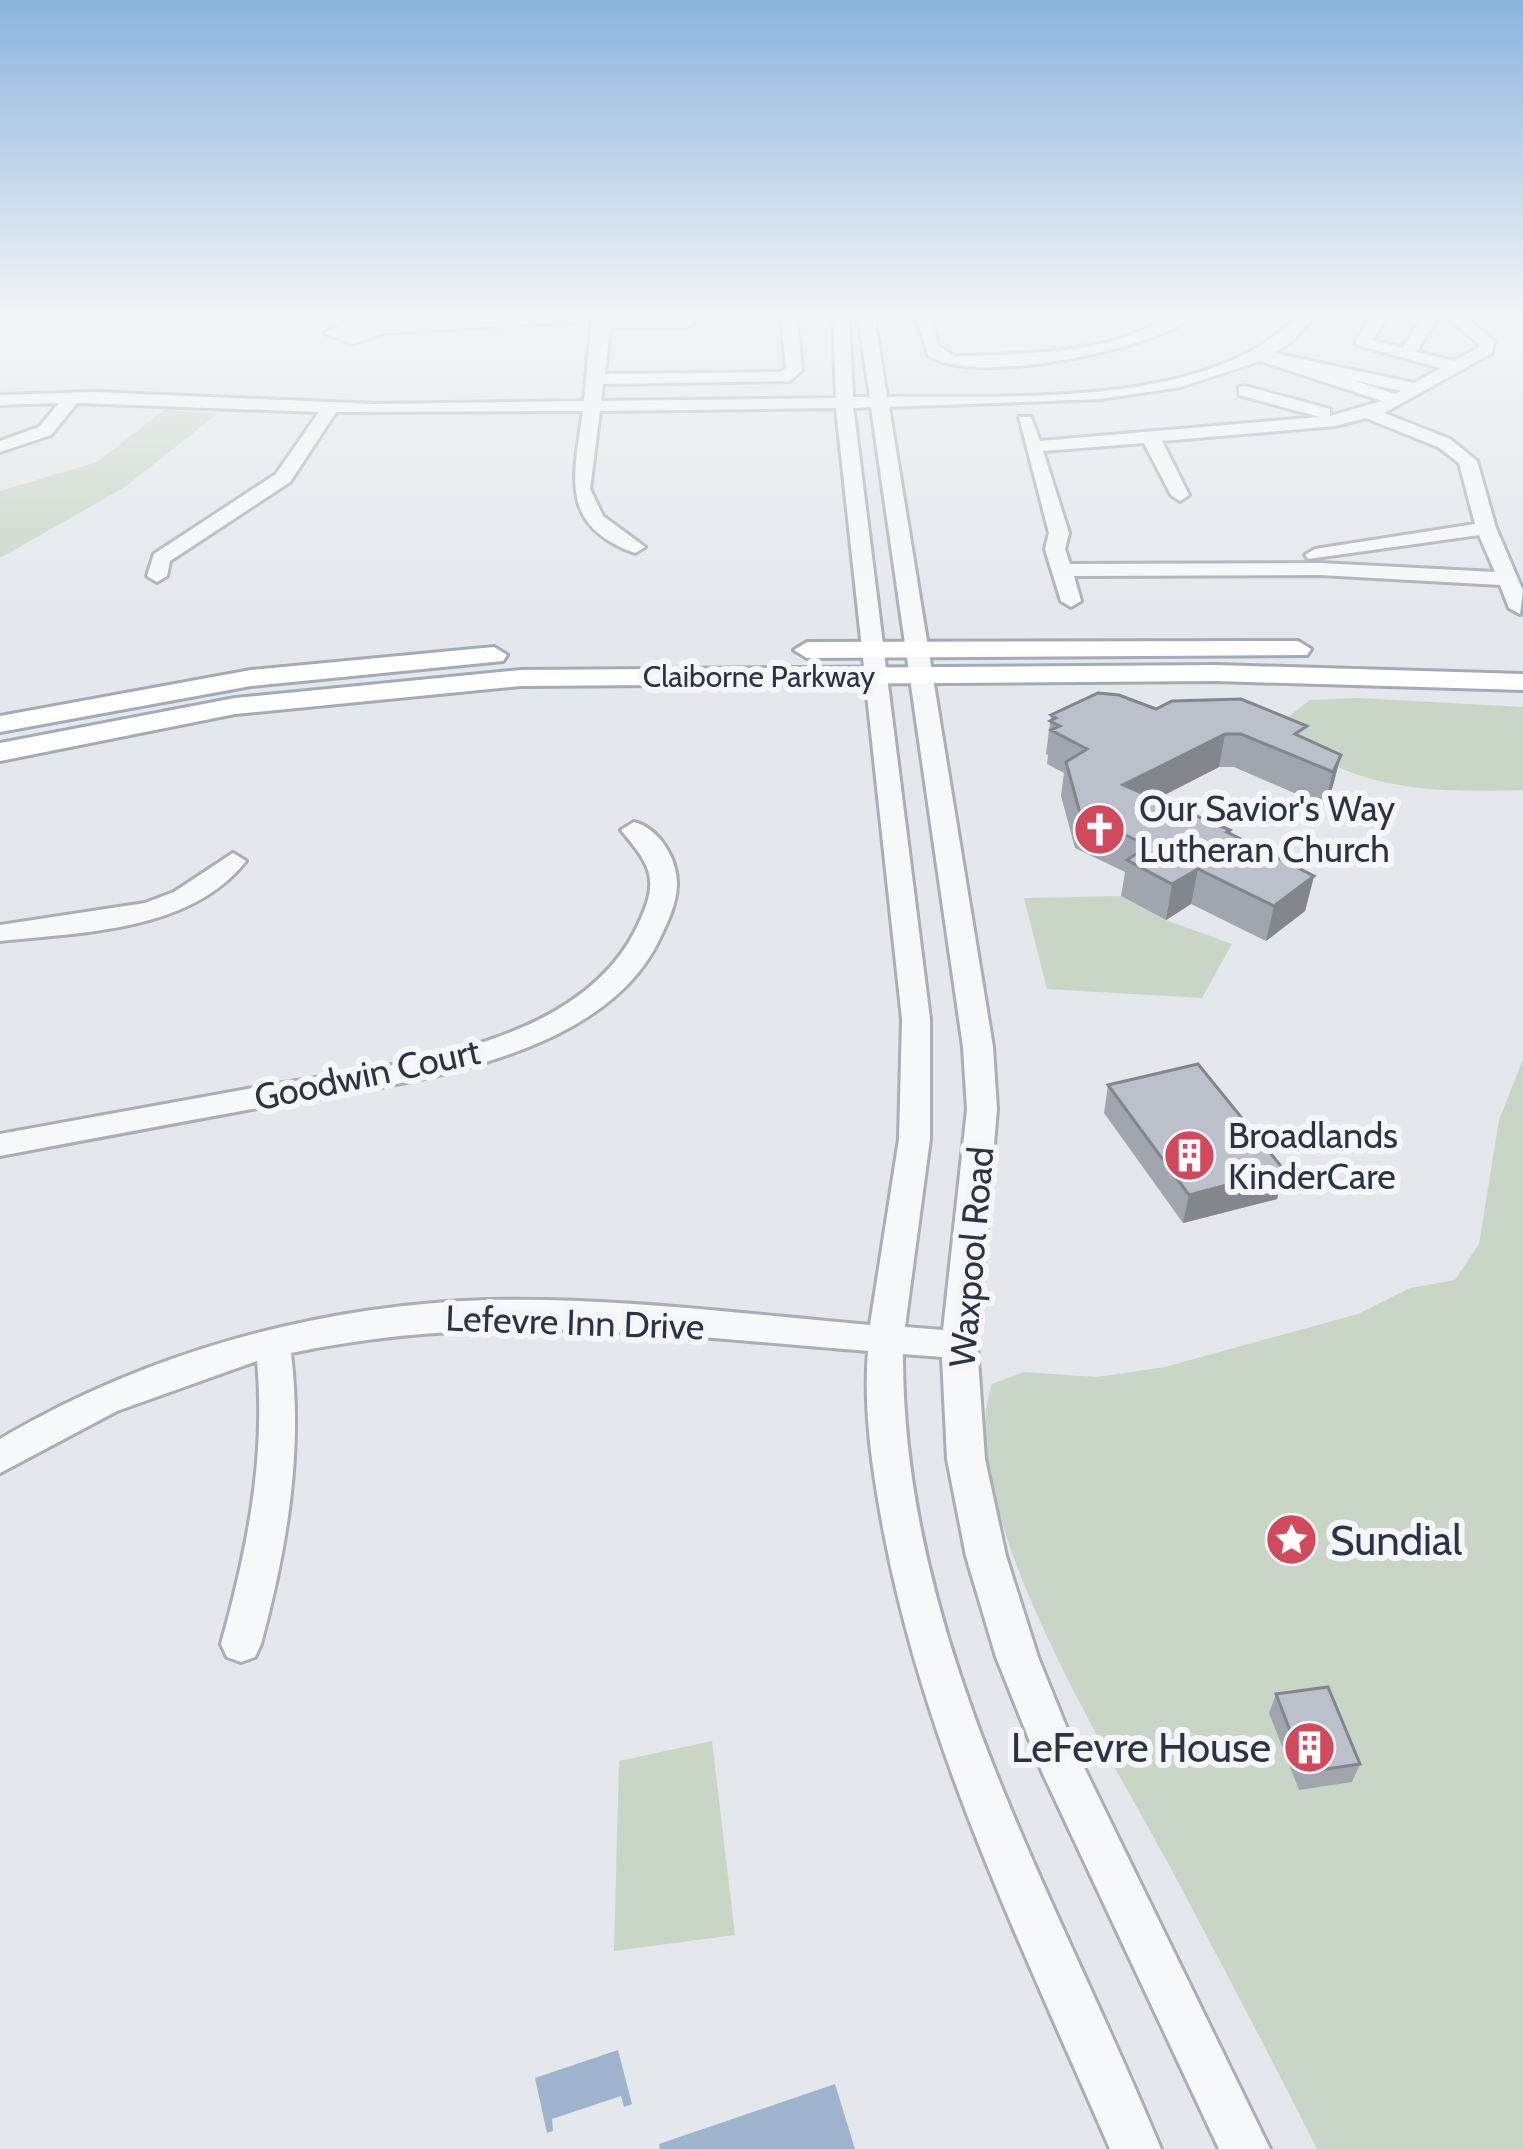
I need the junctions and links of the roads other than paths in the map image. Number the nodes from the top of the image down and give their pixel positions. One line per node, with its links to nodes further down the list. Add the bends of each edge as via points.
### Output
1 (57, 416): 12 (street, via 45,431)
2 (324, 416): 19 (street, via 283,478 161,558)
3 (591, 416): 16 (street, via 582,499 595,519)
4 (846, 416): 24 (street, Waxpool Road)
5 (881, 416): 25 (street, Waxpool Road)
6 (1328, 416): 9 (street)
7 (1356, 416): 9 (street)
8 (1378, 416): 15 (street, via 1468,461)
9 (1340, 420): 11 (street)
10 (1025, 421): 13 (street)
11 (1147, 436): 13 (street); 14 (street)
12 (0, 447)
13 (1032, 447): 17 (street, via 1059,532)
14 (1180, 495)
15 (1486, 528): 18 (street, via 1302,557); 20 (street)
16 (635, 547)
17 (1061, 570): 18 (street); 21 (street)
18 (1267, 570): 20 (street)
19 (157, 576)
20 (1507, 579): 22 (street)
21 (1071, 602)
22 (1520, 608)
23 (1523, 658): 25 (main road, Claiborne Parkway, via 1306,649)
24 (874, 662): 25 (main road, Claiborne Parkway); 27 (main road, Claiborne Parkway, via 594,651 406,660 181,688); 28 (main road, Claiborne Parkway, via 393,687 176,716); 33 (street, Waxpool Road, via 919,1073)
25 (919, 662): 26 (main road, Claiborne Parkway); 35 (street, Waxpool Road, via 982,1109)
26 (1523, 682)
27 (0, 724)
28 (0, 752)
29 (634, 830): 32 (street, Goodwin Court, via 662,860 656,920 619,979 559,1019 451,1061)
30 (232, 861): 31 (street, via 167,906)
31 (0, 933)
32 (0, 1145)
33 (886, 1339): 34 (street, Lefevre Inn Drive, via 515,1314 376,1323); 35 (street, Lefevre Inn Drive); 38 (street, Waxpool Road, via 897,1491 936,1669 982,1796)
34 (273, 1345): 36 (street, Lefevre Inn Drive, via 102,1403); 37 (street, via 275,1491)
35 (959, 1345): 39 (street, Waxpool Road, via 966,1459 1017,1657 1058,1760)
36 (0, 1458)
37 (242, 1644)
38 (1136, 2149)
39 (1245, 2149)

